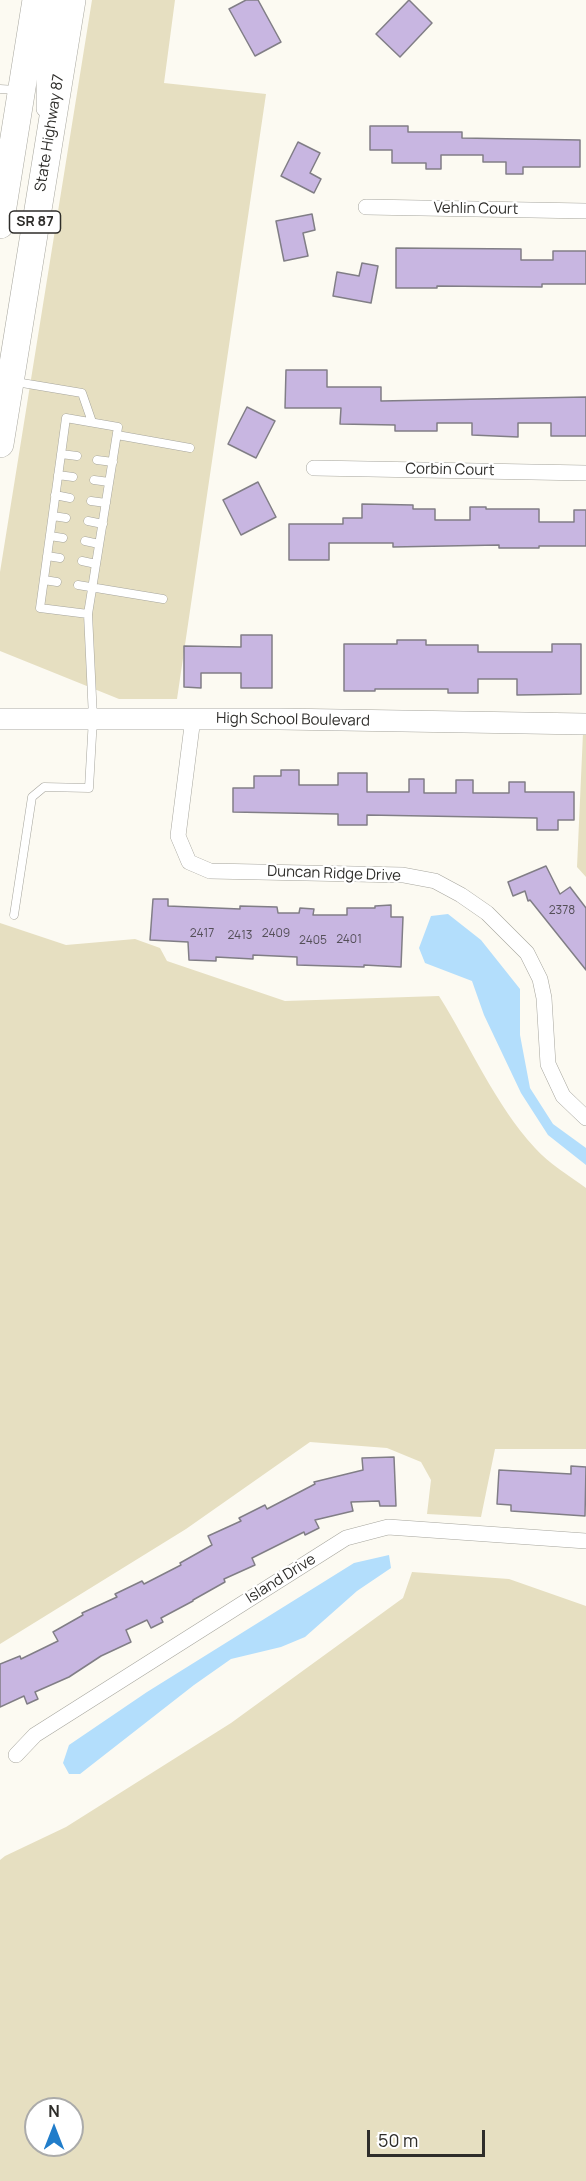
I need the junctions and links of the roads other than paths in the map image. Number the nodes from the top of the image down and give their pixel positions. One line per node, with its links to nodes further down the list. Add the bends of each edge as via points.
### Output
1 (36, 0): 4 (highway, SR 87)
2 (56, 0): 5 (street, via 44,77)
3 (72, 0): 5 (highway, State Highway 87 / SR 87)
4 (11, 90): 8 (highway, SR 87)
5 (42, 175): 9 (highway, State Highway 87 / SR 87)
6 (366, 207): 7 (street, Vehlin Court)
7 (586, 211)
8 (0, 225)
9 (10, 381): 10 (lane, via 82,393); 12 (highway, State Highway 87 / SR 87)
10 (92, 422): 11 (lane, via 118,427); 14 (lane, via 66,418)
11 (117, 435): 13 (lane); 17 (lane)
12 (0, 444)
13 (190, 448)
14 (61, 454): 15 (lane); 20 (lane)
15 (76, 456)
16 (97, 460): 17 (lane)
17 (113, 462): 23 (lane)
18 (314, 468): 19 (street, Corbin Court)
19 (586, 473)
20 (58, 475): 21 (lane); 24 (lane)
21 (73, 477)
22 (94, 480): 23 (lane)
23 (110, 482): 27 (lane)
24 (56, 495): 25 (lane); 28 (lane)
25 (70, 498)
26 (91, 501): 27 (lane)
27 (106, 503): 31 (lane)
28 (53, 516): 29 (lane); 32 (lane)
29 (66, 518)
30 (88, 521): 31 (lane)
31 (103, 524): 35 (lane)
32 (50, 536): 33 (lane); 36 (lane)
33 (63, 538)
34 (85, 541): 35 (lane)
35 (99, 543): 39 (lane)
36 (47, 556): 37 (lane); 40 (lane)
37 (60, 558)
38 (82, 561): 39 (lane)
39 (96, 564): 43 (lane)
40 (44, 580): 41 (lane); 45 (lane, via 40,609)
41 (57, 582)
42 (78, 585): 43 (lane)
43 (92, 588): 44 (lane); 45 (lane)
44 (163, 599)
45 (88, 614): 46 (lane)
46 (93, 718): 47 (street, High School Boulevard); 48 (street, High School Boulevard); 50 (lane, via 89,788 44,787 32,797)
47 (194, 718): 49 (street, High School Boulevard); 51 (street, Duncan Ridge Drive, via 178,836 189,862 210,871 403,874 435,881 461,895 487,913 527,953 544,998 548,1064 563,1096)
48 (0, 719)
49 (586, 724)
50 (14, 915)
51 (586, 1118)
52 (586, 1541): 53 (street, Island Drive, via 388,1527 346,1538 35,1735)
53 (16, 1755)

